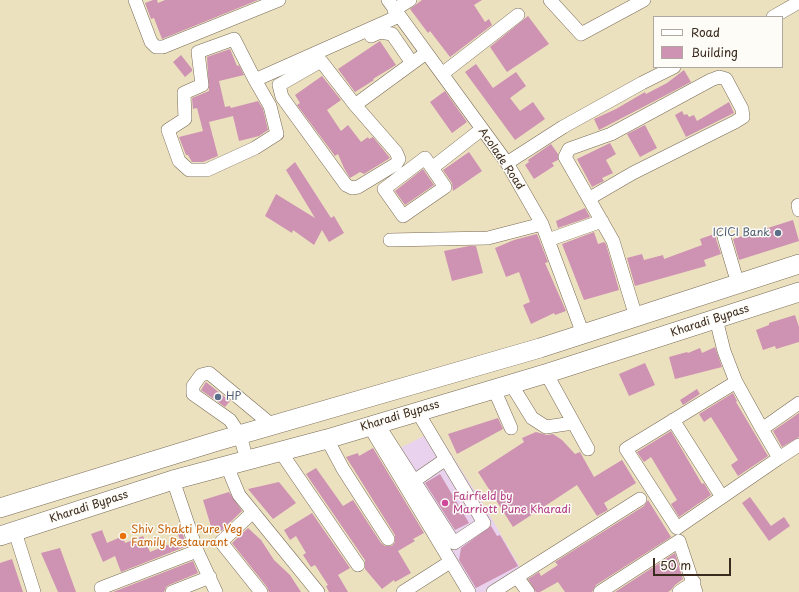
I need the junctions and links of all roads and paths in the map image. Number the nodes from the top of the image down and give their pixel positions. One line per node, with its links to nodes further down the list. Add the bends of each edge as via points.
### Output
1 (135, 0): 2 (street, via 151,42 156,47 164,47)
2 (279, 0)
3 (410, 0): 7 (street)
4 (550, 0): 5 (street, via 581,34)
5 (644, 0)
6 (799, 2): 9 (street)
7 (394, 9): 10 (street, Acolade Road); 15 (street)
8 (518, 15): 14 (street)
9 (775, 16)
10 (426, 53): 12 (street); 14 (street, Acolade Road)
11 (321, 61): 12 (street, via 380,32 386,32 392,34); 16 (street); 16 (street, via 284,81 279,85 280,90 282,97 346,185 352,188 396,164 399,158)
12 (412, 63): 16 (street)
13 (672, 68): 18 (street, via 563,127)
14 (442, 74): 17 (street, Acolade Road)
15 (255, 80): 15 (street, via 270,106 277,134 255,148 207,170 188,170 179,161 168,130 185,119 184,93 202,85 198,52 234,39)
16 (355, 105)
17 (482, 129): 18 (street, Acolade Road); 19 (street)
18 (507, 163): 22 (street, Acolade Road)
19 (432, 168): 19 (street, via 425,158 384,189 403,216 445,187)
20 (590, 198): 20 (street, via 566,162 565,157 569,150 611,134 710,80 719,77 726,79 742,109 743,117); 21 (street)
21 (602, 221): 25 (street); 29 (street, via 613,241)
22 (542, 224): 24 (street, via 488,238); 25 (street, Acolade Road)
23 (724, 237): 27 (street)
24 (390, 240)
25 (548, 240): 31 (street, Acolade Road)
26 (799, 264): 27 (highway)
27 (738, 284): 29 (highway)
28 (799, 292): 30 (highway, Kharadi Bypass)
29 (636, 317): 31 (highway)
30 (716, 319): 32 (highway, Kharadi Bypass); 33 (street)
31 (583, 334): 40 (highway)
32 (546, 373): 34 (highway, Kharadi Bypass); 38 (street)
33 (736, 382): 37 (street); 42 (street)
34 (502, 386): 36 (highway, Kharadi Bypass); 38 (street, via 532,418 546,427); 41 (street)
35 (799, 403): 42 (street)
36 (417, 411): 39 (highway, Kharadi Bypass); 49 (street)
37 (673, 420): 54 (street); 54 (street, via 626,449 677,528)
38 (573, 423): 46 (street)
39 (373, 424): 44 (highway, Kharadi Bypass); 53 (street); 61 (street)
40 (273, 426): 43 (highway); 43 (street, via 209,373 201,375 193,386 193,394 230,420)
41 (511, 428)
42 (762, 429): 48 (street)
43 (240, 435): 50 (street); 56 (highway)
44 (327, 439): 47 (highway, Kharadi Bypass); 59 (street)
45 (799, 445): 48 (street)
46 (588, 449)
47 (280, 451): 50 (highway, Kharadi Bypass); 62 (street)
48 (780, 458): 54 (street)
49 (446, 459): 53 (street); 53 (street, via 484,523 454,543)
50 (247, 461): 51 (highway, Kharadi Bypass)
51 (228, 466): 52 (highway, Kharadi Bypass); 57 (street, via 239,495)
52 (173, 480): 58 (highway, Kharadi Bypass); 60 (street)
53 (414, 481)
54 (722, 497)
55 (640, 499): 64 (street)
56 (0, 508)
57 (253, 512): 70 (street, via 221,542); 71 (street)
58 (7, 534): 67 (street)
59 (388, 539)
60 (198, 551): 63 (street); 66 (street)
61 (450, 562): 72 (street); 73 (street)
62 (358, 565)
63 (210, 577): 68 (street); 69 (street)
64 (517, 577): 74 (street); 75 (street)
65 (695, 587): 76 (street, via 679,541); 77 (street)
66 (101, 588)
67 (34, 592)
68 (172, 592)
69 (216, 592)
70 (261, 592)
71 (318, 592)
72 (404, 592)
73 (469, 592)
74 (493, 592)
75 (528, 592)
76 (600, 592)
77 (679, 592)

